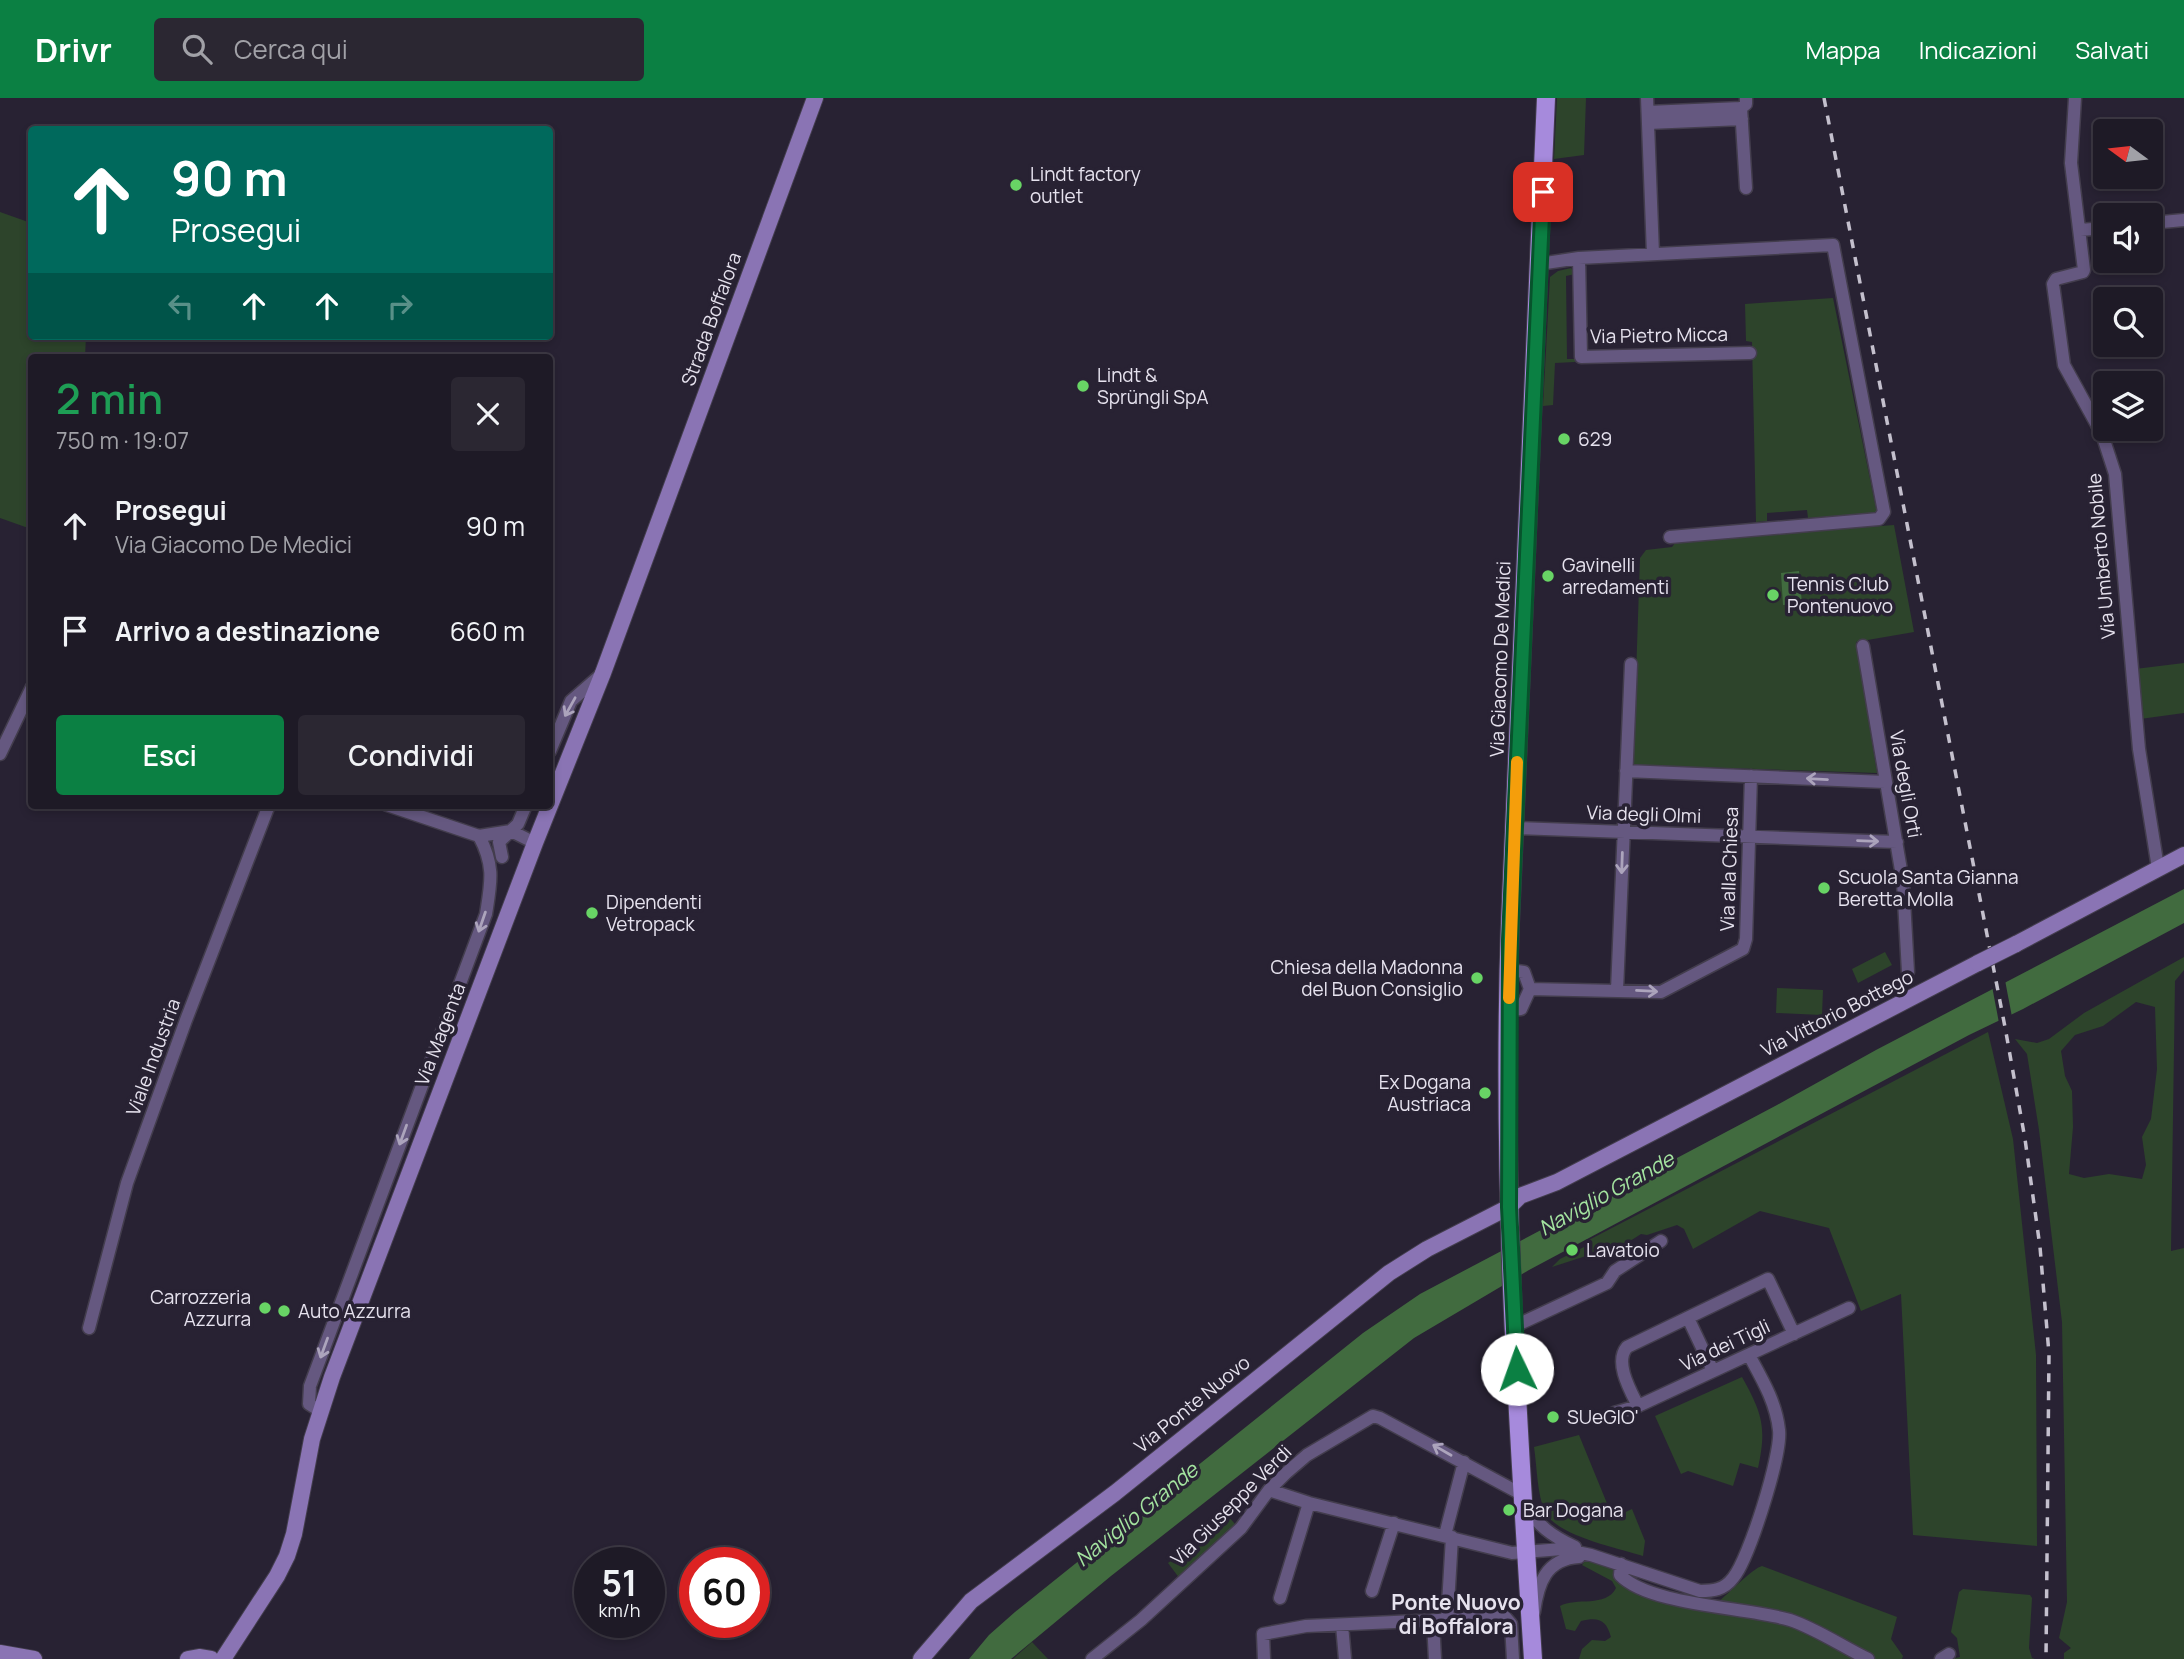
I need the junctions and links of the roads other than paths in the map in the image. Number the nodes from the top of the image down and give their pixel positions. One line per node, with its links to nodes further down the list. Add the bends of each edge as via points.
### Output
1 (815, 98): 17 (street, Strada Boffalora)
2 (1546, 98): 14 (main road, Via Giacomo De Medici)
3 (1647, 98): 6 (street)
4 (2075, 98): 11 (street, via 2070,163)
5 (1743, 108): 6 (street); 7 (street)
6 (1648, 118): 12 (street)
7 (1746, 188)
8 (2184, 220): 9 (street)
9 (2163, 222)
10 (2093, 229): 11 (street)
11 (2080, 230): 42 (street, Via Umberto Nobile, via 2082,272 2053,284 2064,365 2102,434 2115,474 2138,740)
12 (1653, 254): 13 (street); 16 (street, via 1833,245 1884,512 1880,519)
13 (1579, 258): 14 (street); 15 (street, Via Pietro Micca, via 1581,357)
14 (1539, 264): 32 (main road, Via Giacomo De Medici)
15 (1750, 353)
16 (1670, 537)
17 (646, 554): 20 (street, Via Magenta)
18 (1863, 646): 26 (street, Via degli Orti)
19 (1631, 664): 24 (street)
20 (603, 673): 22 (street, Via Magenta, one-way to 22, via 571,701); 27 (street, Via Magenta)
21 (28, 695): 23 (street)
22 (553, 744)
23 (0, 754)
24 (1626, 771): 25 (street); 34 (street)
25 (1751, 776): 26 (street, one-way to 25); 36 (street, Via alla Chiesa)
26 (1885, 782): 37 (street, Via degli Orti)
27 (553, 798)
28 (267, 809): 53 (street, Viale Industria, via 127,1183)
29 (399, 809): 35 (street)
30 (524, 809): 33 (street)
31 (549, 809): 38 (street, Via Magenta)
32 (1515, 828): 34 (street, Via degli Olmi); 43 (main road, Via Giacomo De Medici)
33 (511, 831): 35 (street); 38 (street); 40 (street, via 499,842)
34 (1623, 832): 36 (street, Via degli Olmi); 46 (street, one-way to 46)
35 (479, 836): 40 (street)
36 (1750, 838): 37 (street, Via degli Olmi, one-way to 37); 46 (street, Via alla Chiesa, one-way to 36, via 1661,992 1743,949)
37 (1897, 842): 44 (street, Via degli Orti)
38 (535, 843): 41 (street, Via Magenta)
39 (2184, 855): 42 (street, Via Vittorio Bottego)
40 (495, 856): 41 (street); 58 (street, Via Magenta, one-way to 58, via 486,914 310,1386 309,1404)
41 (528, 862): 58 (street, Via Magenta)
42 (2158, 868): 48 (street, Via Vittorio Bottego, bridge, via 1557,1182 1520,1196)
43 (1510, 970): 45 (street, via 1524,972); 47 (main road, Via Giacomo De Medici)
44 (1908, 972)
45 (1530, 989): 46 (street, Via alla Chiesa); 47 (street, via 1521,1009)
46 (1617, 990)
47 (1509, 1010): 48 (main road, Via Giacomo De Medici)
48 (1509, 1215): 52 (main road, Via Giacomo De Medici); 81 (street, Via Ponte Nuovo, via 1427,1249 1389,1273 1115,1493 971,1601)
49 (1661, 1241): 52 (street, via 1615,1271 1607,1283)
50 (1849, 1308): 54 (street, Via dei Tigli)
51 (1688, 1318): 54 (street, via 1768,1279); 56 (street); 57 (street, via 1624,1351 1623,1366)
52 (1515, 1326): 62 (main road, Via Giacomo De Medici)
53 (89, 1328)
54 (1794, 1334): 55 (street, Via dei Tigli)
55 (1749, 1355): 56 (street, Via dei Tigli); 69 (street, via 1773,1403 1780,1433 1771,1479 1734,1578 1714,1591 1700,1591)
56 (1713, 1371): 57 (street, Via dei Tigli)
57 (1638, 1406): 59 (street, Via dei Tigli)
58 (320, 1411): 80 (street, Via Magenta, via 287,1556)
59 (1614, 1413)
60 (1464, 1462): 61 (street, Via Giuseppe Verdi, one-way to 61, via 1373,1416 1307,1455); 62 (street, Via Giuseppe Verdi); 65 (street)
61 (1269, 1490): 63 (street); 82 (street, Via Giuseppe Verdi, via 1241,1528)
62 (1523, 1497): 66 (main road, Via Giacomo De Medici); 67 (street, via 1542,1529)
63 (1308, 1503): 64 (street); 71 (street)
64 (1394, 1523): 65 (street); 70 (street)
65 (1449, 1536): 66 (street, via 1512,1553); 72 (street)
66 (1526, 1552): 67 (street, via 1562,1549); 68 (street); 75 (main road, Via Giacomo De Medici)
67 (1591, 1555): 68 (street); 69 (street)
68 (1554, 1562): 75 (street, via 1534,1607)
69 (1621, 1564): 88 (street, via 1620,1575 1626,1581 1653,1593 1763,1612 1794,1622)
70 (1372, 1591)
71 (1280, 1598)
72 (1447, 1621): 73 (street); 86 (street, via 1505,1617 1511,1624)
73 (1433, 1622): 74 (street); 85 (street)
74 (1342, 1625): 83 (street, via 1263,1634); 84 (street)
75 (1531, 1633): 87 (main road, Via Giacomo De Medici)
76 (0, 1653): 77 (street)
77 (34, 1659)
78 (188, 1659): 79 (street)
79 (211, 1659)
80 (223, 1659)
81 (921, 1659)
82 (1092, 1659)
83 (1264, 1659)
84 (1345, 1659)
85 (1435, 1659)
86 (1513, 1659)
87 (1532, 1659)
88 (1868, 1659)

